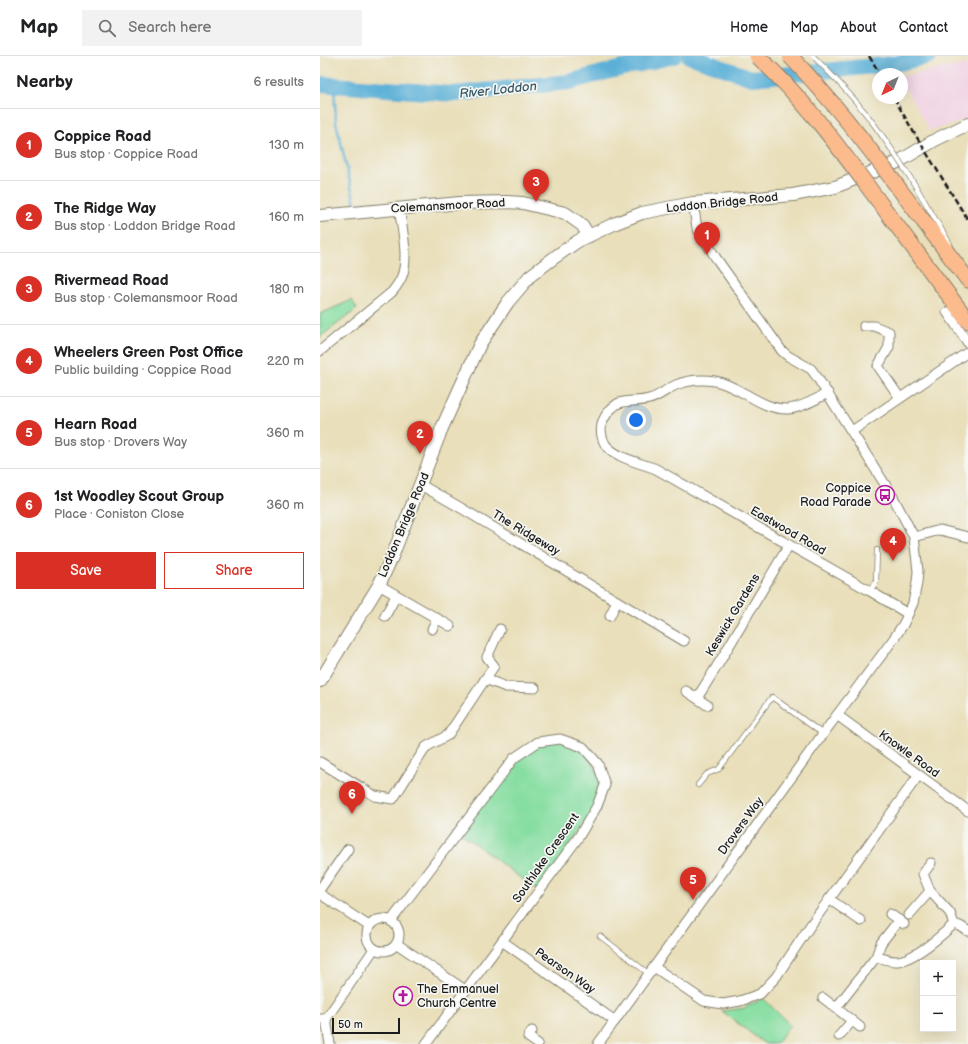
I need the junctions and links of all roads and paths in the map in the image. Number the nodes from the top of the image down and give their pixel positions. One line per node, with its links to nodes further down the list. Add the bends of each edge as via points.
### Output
1 (756, 56): 14 (main road, bridge, via 800,101 842,152)
2 (790, 56): 12 (main road, bridge, via 855,130)
3 (813, 56): 9 (lane, bridge, via 862,109 889,145)
4 (968, 124): 5 (street, Loddon Bridge Road, via 898,162 834,187 793,195)
5 (693, 203): 8 (street, Loddon Bridge Road, via 642,213); 19 (street, via 697,228 782,351 811,369)
6 (399, 208): 7 (street, Colemansmoor Road); 8 (street, Colemansmoor Road, via 492,201 523,203 565,213 582,225); 17 (street, via 405,260 398,285)
7 (320, 216)
8 (589, 236): 22 (street, Loddon Bridge Road, via 530,276 508,302 480,344 468,368)
9 (952, 249)
10 (956, 255): 11 (lane)
11 (968, 275)
12 (968, 280)
13 (946, 312): 16 (street)
14 (968, 321)
15 (864, 326): 20 (street, via 874,326 889,332 889,347 878,366)
16 (968, 342)
17 (320, 351)
18 (968, 352): 20 (street)
19 (828, 393): 21 (street); 25 (street, Eastwood Road, via 790,409 774,408 724,384 694,380 676,385 649,400 617,404 607,413 600,425 604,442 610,449 656,469)
20 (900, 398): 21 (street)
21 (852, 431): 24 (street, via 893,497)
22 (421, 485): 27 (street, Loddon Bridge Road); 30 (street, The Ridgeway)
23 (968, 536): 24 (street, via 940,530)
24 (914, 537): 31 (street, Drovers Way, via 918,571 913,603)
25 (789, 545): 28 (street, Eastwood Road); 43 (street, Keswick Gardens)
26 (878, 550): 28 (lane, via 876,582)
27 (379, 585): 29 (street); 40 (street, Loddon Bridge Road)
28 (870, 591): 31 (street, Eastwood Road)
29 (396, 596): 32 (street); 34 (street)
30 (617, 601): 33 (street); 38 (street, The Ridgeway)
31 (908, 614): 45 (street, Drovers Way, via 895,637)
32 (385, 616)
33 (610, 616)
34 (437, 619): 35 (street); 36 (street)
35 (450, 626)
36 (432, 628)
37 (500, 628): 39 (street, via 487,657 494,666)
38 (684, 641)
39 (485, 679): 41 (street, via 506,687); 47 (street, via 448,735 426,747 393,799 375,796)
40 (320, 681)
41 (535, 688)
42 (686, 691): 43 (street)
43 (697, 698): 44 (street)
44 (707, 705)
45 (837, 715): 46 (street, Drovers Way); 48 (street, Knowle Road)
46 (823, 734): 49 (lane, via 772,697 719,769 707,774); 69 (street, Drovers Way)
47 (320, 762)
48 (918, 776): 50 (street, Knowle Road); 56 (street)
49 (698, 785)
50 (968, 811)
51 (348, 849): 53 (street)
52 (931, 863): 54 (street, via 923,874)
53 (320, 889)
54 (930, 891): 58 (street); 61 (street, via 950,913)
55 (320, 894): 62 (street)
56 (829, 899): 60 (street); 69 (street, via 776,976 760,994 723,1004 704,1001)
57 (890, 914): 68 (street, via 902,922 881,943)
58 (908, 915)
59 (391, 921): 62 (street, via 380,919); 65 (street, Southlake Crescent, via 514,758 538,742 560,739 583,747 598,764 605,785 597,806 578,838); 66 (street, via 399,932)
60 (861, 921)
61 (954, 924): 63 (street); 68 (street, via 914,955 891,961)
62 (369, 926): 67 (street, via 367,938)
63 (968, 932)
64 (600, 936): 69 (lane)
65 (502, 941): 70 (street, Southlake Crescent); 74 (street, Pearson Way)
66 (397, 944): 67 (street, via 387,951); 70 (street)
67 (374, 949): 73 (street)
68 (876, 957): 72 (street)
69 (652, 970): 74 (street, Drovers Way)
70 (465, 990): 80 (street, Southlake Crescent)
71 (823, 998): 72 (street)
72 (836, 1008): 75 (street)
73 (323, 1019): 79 (street)
74 (615, 1021): 82 (street, Drovers Way)
75 (852, 1021): 76 (street); 77 (street)
76 (860, 1027)
77 (839, 1036)
78 (528, 1037): 81 (street)
79 (330, 1044)
80 (426, 1044)
81 (538, 1044)
82 (598, 1044)

